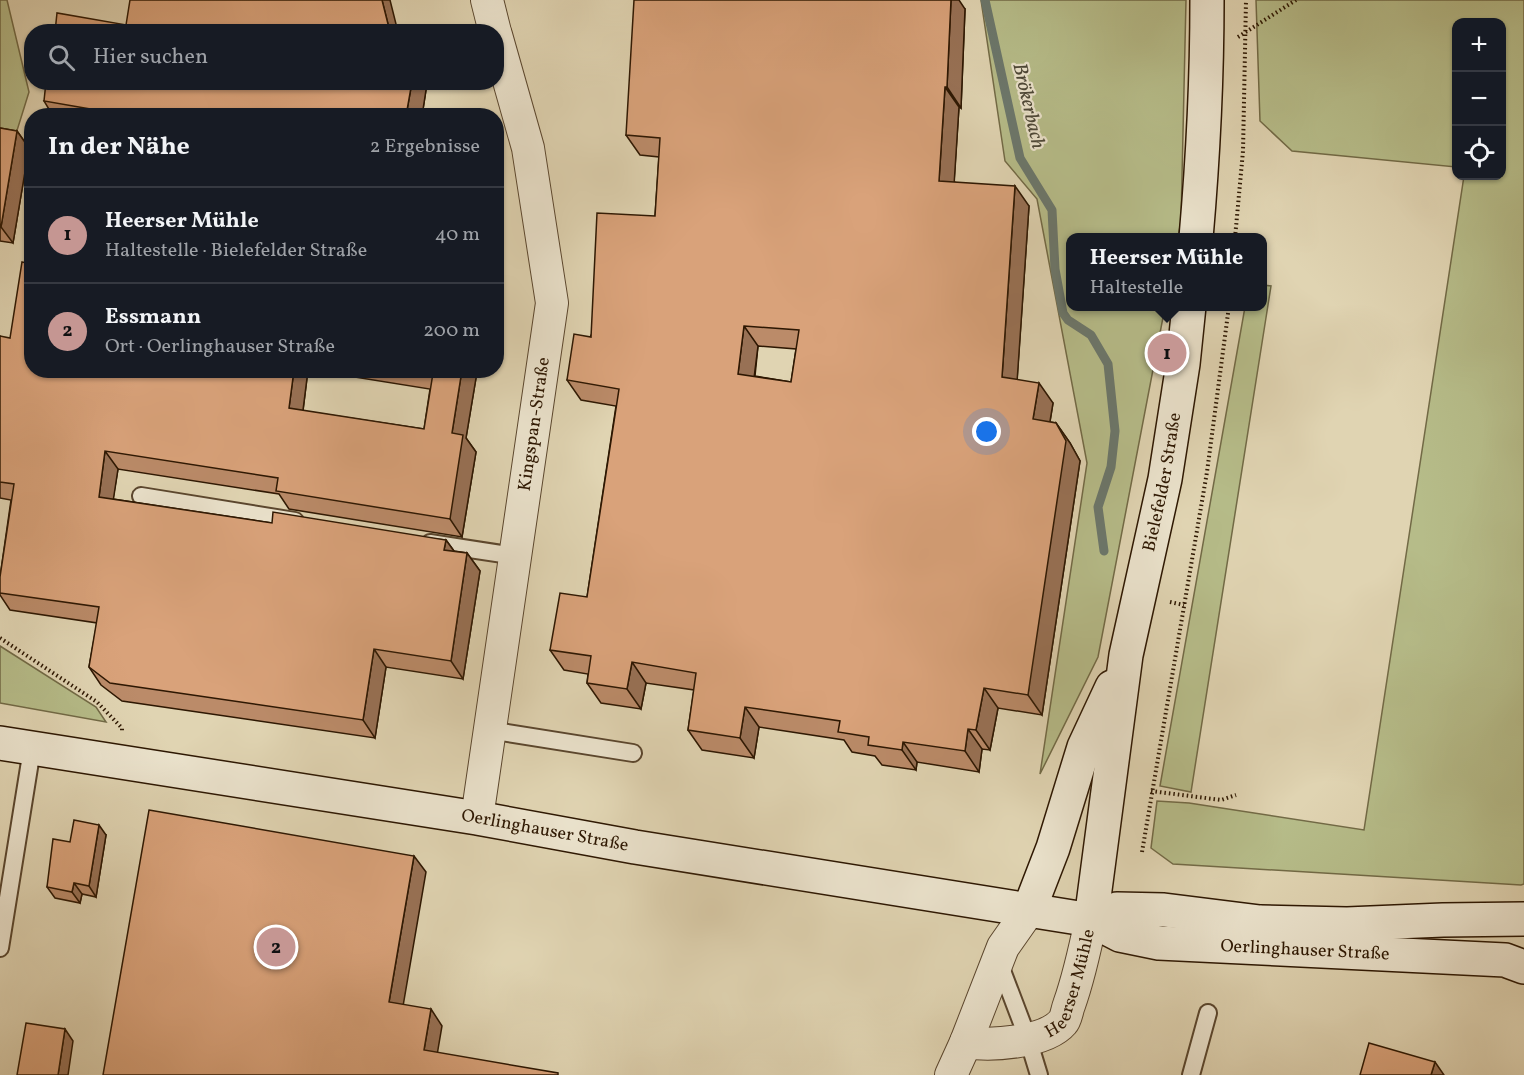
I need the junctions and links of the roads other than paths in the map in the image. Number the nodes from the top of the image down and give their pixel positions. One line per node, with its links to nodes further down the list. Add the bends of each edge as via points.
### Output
1 (487, 0): 3 (street, Kingspan-Straße)
2 (1207, 0): 5 (main road)
3 (494, 24)
4 (504, 62): 10 (street, Kingspan-Straße, via 528,148 552,303)
5 (1196, 233)
6 (1188, 311): 11 (main road, Bielefelder Straße, via 1165,479)
7 (141, 496): 8 (lane)
8 (316, 525)
9 (410, 540): 10 (lane)
10 (515, 556): 12 (street, Kingspan-Straße)
11 (1126, 655): 17 (main road, Bielefelder Straße, via 1084,747); 19 (main road, Bielefelder Straße)
12 (489, 730): 15 (lane); 16 (street, Kingspan-Straße)
13 (0, 743): 14 (main road, Oerlinghauser Straße)
14 (32, 749): 16 (main road, Oerlinghauser Straße); 20 (lane)
15 (633, 753)
16 (477, 818): 17 (main road, Oerlinghauser Straße)
17 (1029, 910): 19 (main road, Oerlinghauser Straße); 21 (street)
18 (1524, 919): 19 (main road, Oerlinghauser Straße, via 1293,923 1117,909)
19 (1091, 920): 22 (main road, Oerlinghauser Straße, via 1120,935 1159,943 1505,960); 24 (street, Heerser Mühle, via 1078,979 1063,1022)
20 (0, 948)
21 (998, 960): 24 (lane); 25 (street)
22 (1524, 968)
23 (1208, 1013): 28 (lane)
24 (1028, 1040): 25 (street, Heerser Mühle, via 982,1045); 27 (lane)
25 (966, 1042): 26 (street)
26 (951, 1075)
27 (1039, 1075)
28 (1191, 1075)

